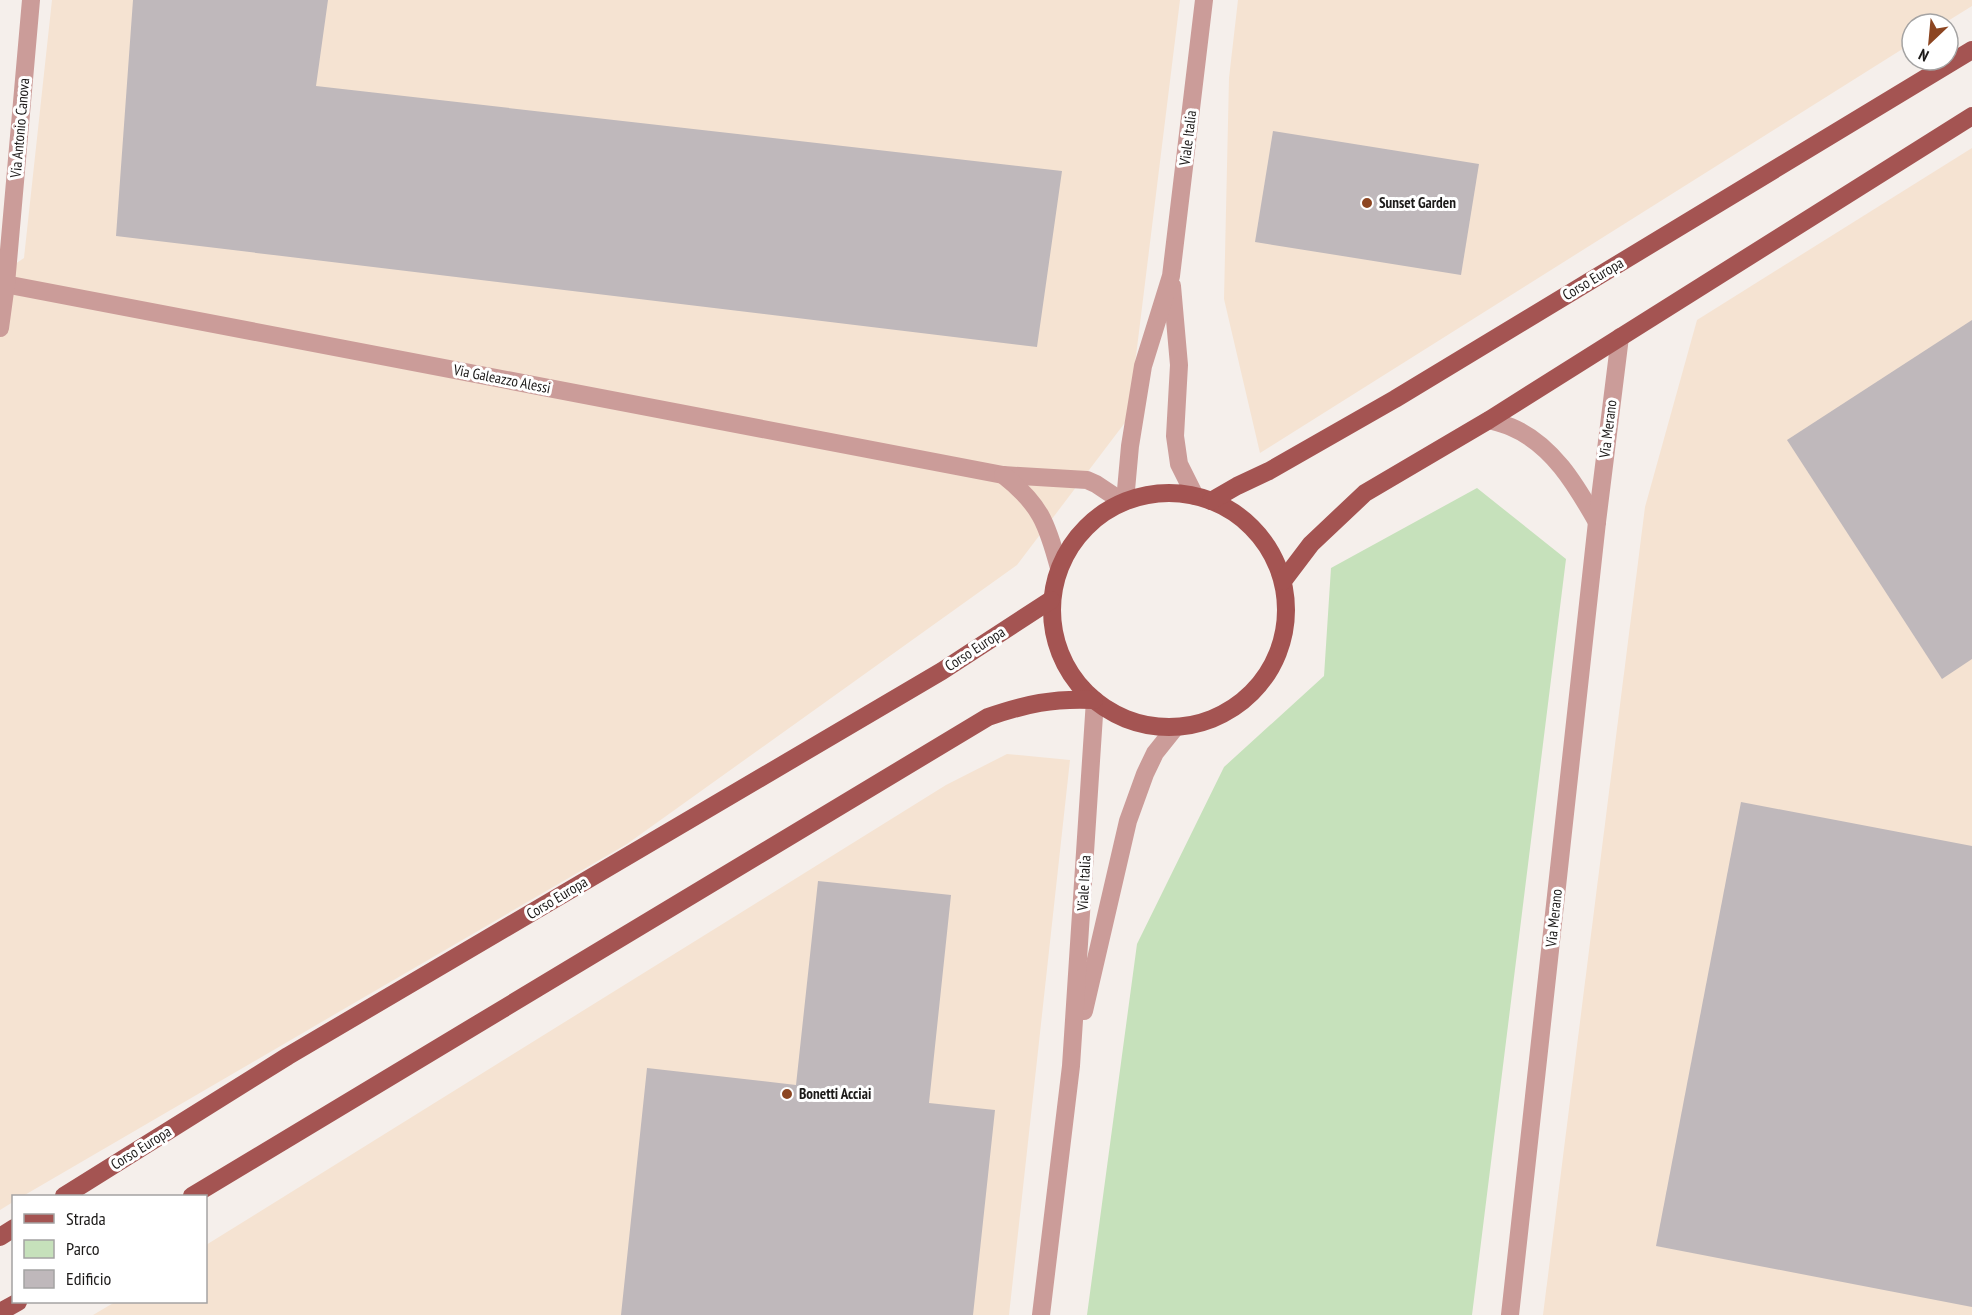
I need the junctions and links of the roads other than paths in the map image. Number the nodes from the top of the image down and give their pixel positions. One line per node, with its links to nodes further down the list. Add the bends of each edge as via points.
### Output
1 (31, 0): 6 (street, Via Antonio Canova)
2 (1204, 0): 5 (street, Viale Italia)
3 (1972, 50): 11 (main road, Corso Europa, via 1395,399 1269,471)
4 (1972, 116): 8 (main road)
5 (1171, 276): 11 (street, Viale Italia, via 1179,365 1175,436 1179,464); 12 (street, Viale Italia, via 1143,366)
6 (3, 284): 7 (street, Via Antonio Canova); 10 (street, Via Galeazzo Alessi)
7 (0, 328)
8 (1620, 337): 9 (main road); 13 (street, Via Merano)
9 (1489, 420): 13 (street, via 1511,427 1555,459 1578,488); 15 (main road, via 1365,493 1311,544)
10 (1003, 475): 12 (street, Via Galeazzo Alessi, via 1087,480); 14 (street, Via Galeazzo Alessi, via 1038,510)
11 (1203, 498): 12 (main road, via 1161,493); 15 (main road, via 1236,514 1257,532 1273,555)
12 (1124, 502): 14 (main road, via 1099,516 1075,542)
13 (1597, 522): 25 (street, Via Merano)
14 (1059, 568): 16 (main road)
15 (1283, 581): 18 (main road, via 1287,615 1280,650 1264,680 1239,705 1209,721)
16 (1051, 600): 17 (main road, via 1054,634 1066,667 1083,693); 20 (main road, Corso Europa, via 942,671 288,1056)
17 (1094, 700): 18 (main road, via 1135,722); 19 (street, Viale Italia); 21 (main road, via 1046,700 988,717)
18 (1175, 728): 19 (street, Viale Italia, via 1155,753 1128,821)
19 (1071, 1066): 24 (street, Viale Italia)
20 (67, 1195)
21 (195, 1195)
22 (16, 1303): 23 (main road)
23 (0, 1312)
24 (1041, 1315)
25 (1510, 1315)

